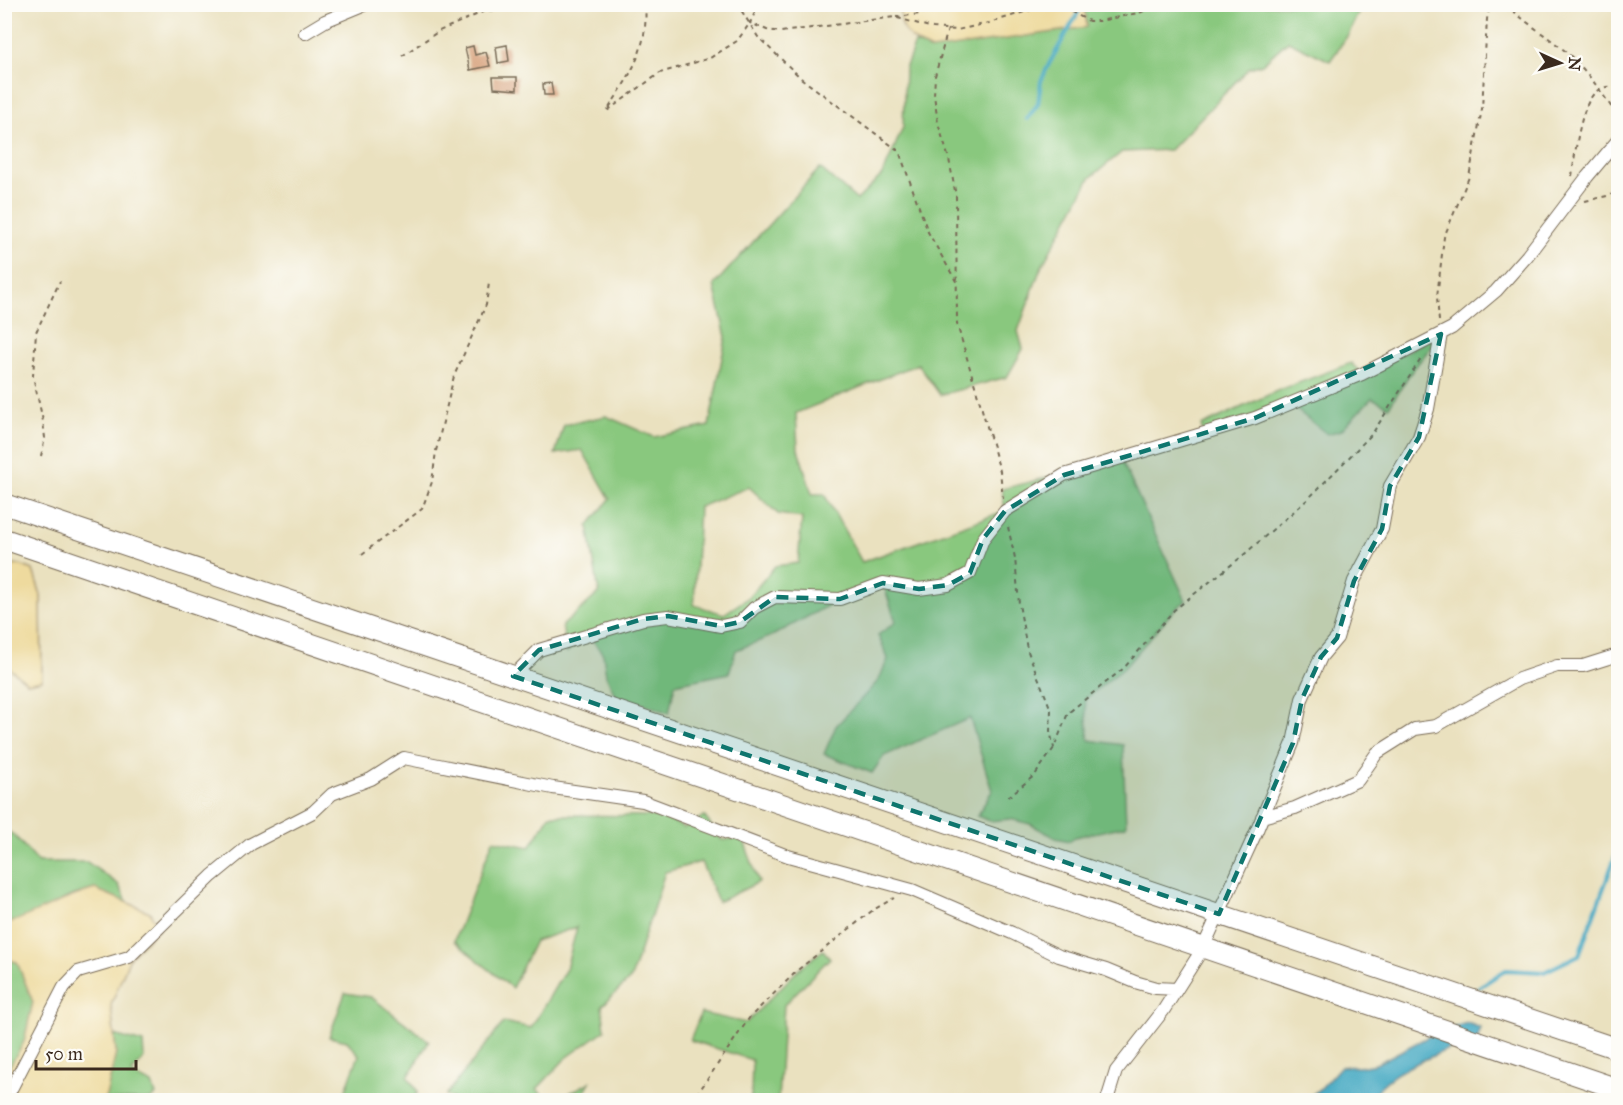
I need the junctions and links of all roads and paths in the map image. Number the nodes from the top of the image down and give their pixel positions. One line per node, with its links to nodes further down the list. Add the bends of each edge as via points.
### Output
1 (366, 4): 13 (street)
2 (562, 4): 14 (path, via 485,11 439,31)
3 (645, 4): 11 (path, via 645,41 634,69 607,111 660,73 710,58 737,41)
4 (736, 4): 11 (path)
5 (759, 4): 11 (path)
6 (954, 4): 10 (path, via 920,15)
7 (1156, 4): 12 (path, via 1142,12 1100,21 1089,21 1060,6 1047,5 989,23)
8 (1490, 4): 24 (path, via 1482,109 1469,177 1444,237 1437,297)
9 (1506, 4): 16 (path, via 1564,51)
10 (894, 17): 11 (path, via 781,32); 12 (path)
11 (750, 23): 23 (path, via 758,37 802,79 899,151 928,232)
12 (948, 30): 23 (path, via 935,76 934,95 956,196)
13 (305, 33)
14 (402, 56)
15 (1618, 87): 16 (path)
16 (1600, 89): 17 (path); 20 (path, via 1589,99 1581,124)
17 (1618, 117)
18 (1618, 140): 20 (street)
19 (1618, 189): 20 (path, via 1592,201)
20 (1568, 203): 24 (street, via 1496,291)
21 (60, 281): 26 (path, via 36,332 33,376 45,438)
22 (489, 283): 30 (path, via 486,305 454,376 432,482 422,509)
23 (957, 283): 28 (path, via 957,324 1000,471)
24 (1441, 334): 28 (street, via 1362,374 1255,418 1064,475); 35 (street, via 1419,437 1390,486 1382,528 1354,581 1337,638 1321,657 1302,699 1293,743)
25 (1422, 358): 33 (path, via 1372,434 1307,500 1174,610 1124,668 1068,713)
26 (41, 456)
27 (4, 504): 32 (highway)
28 (1005, 511): 32 (street, via 983,539 970,573 948,585 919,589 883,583 840,599 775,597 754,608 740,622 721,626 668,616 643,619 539,650); 33 (path, via 1027,649 1051,710)
29 (4, 539): 38 (highway)
30 (362, 554)
31 (1618, 655): 35 (street, via 1583,666 1557,666 1519,680 1436,726 1415,729 1377,753 1358,780 1294,808)
32 (513, 675): 37 (highway)
33 (1054, 748): 34 (path, via 1035,775)
34 (1008, 797)
35 (1262, 817): 37 (street)
36 (912, 890): 39 (street, via 1059,956 1156,988); 42 (street, via 788,856 643,801 553,788 404,758 371,779 332,794 313,812 251,844 212,876 129,957 78,972 64,987); 43 (path, via 873,910 799,969 750,1017)
37 (1219, 914): 38 (street); 40 (highway)
38 (1203, 948): 39 (street); 41 (highway)
39 (1177, 989): 44 (street, via 1116,1071)
40 (1618, 1049)
41 (1618, 1089)
42 (4, 1097)
43 (689, 1101)
44 (1107, 1101)

